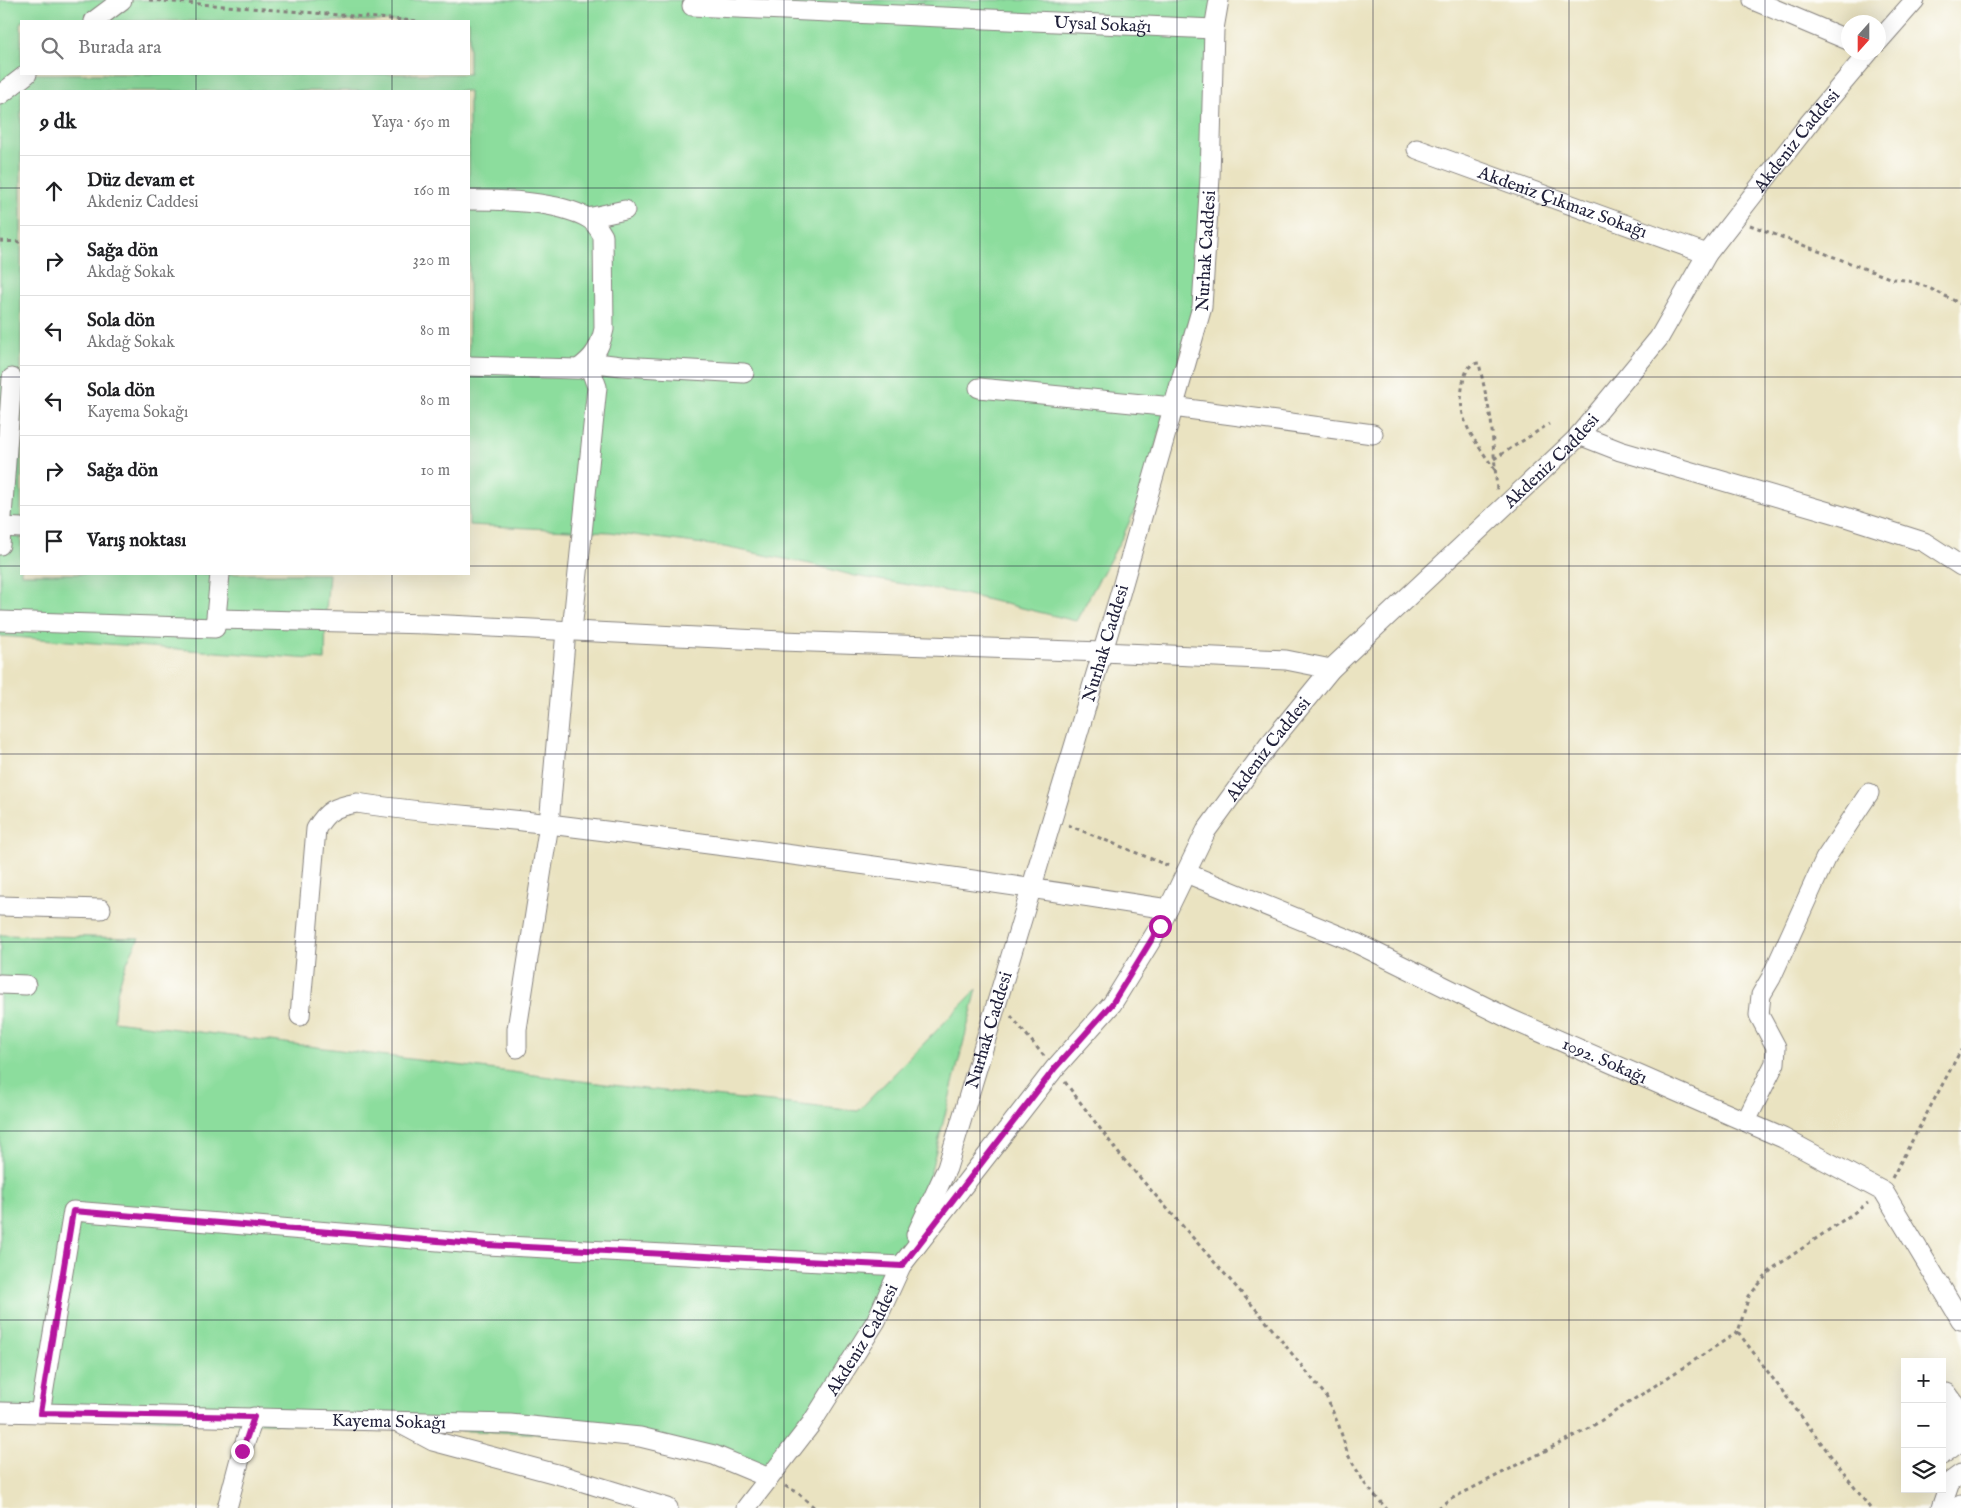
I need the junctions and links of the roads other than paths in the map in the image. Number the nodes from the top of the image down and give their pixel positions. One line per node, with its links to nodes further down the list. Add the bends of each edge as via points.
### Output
1 (122, 0): 6 (street)
2 (1219, 0): 7 (street, Nurhak Caddesi)
3 (1752, 0): 9 (street)
4 (1915, 0): 8 (street)
5 (692, 6): 7 (street, Uysal Sokağı)
6 (95, 20)
7 (1214, 29): 23 (street, Nurhak Caddesi, via 1202,307)
8 (1886, 33)
9 (1841, 37)
10 (1862, 60): 17 (street, Akdeniz Caddesi)
11 (26, 75): 12 (street)
12 (0, 95)
13 (1418, 149): 17 (street, Akdeniz Çıkmaz Sokağı)
14 (470, 200): 16 (street, via 514,200)
15 (625, 210): 16 (street)
16 (588, 218): 18 (street, via 603,236 604,330 602,341)
17 (1707, 254): 26 (street, Akdeniz Caddesi, via 1659,338)
18 (588, 362): 19 (street, via 578,368); 20 (street); 33 (street, via 597,386)
19 (470, 366)
20 (744, 373)
21 (11, 378): 24 (street)
22 (979, 388): 23 (street)
23 (1173, 407): 25 (street); 34 (street, Nurhak Caddesi)
24 (15, 416): 28 (street)
25 (1373, 434)
26 (1579, 435): 29 (street, via 1620,451 1924,542); 35 (street, Akdeniz Caddesi)
27 (20, 528): 28 (street)
28 (1, 536)
29 (1961, 566)
30 (220, 575): 31 (street)
31 (216, 619): 32 (street, via 215,628); 33 (street)
32 (0, 621)
33 (569, 631): 34 (street); 37 (street)
34 (1102, 652): 35 (street, via 1286,660); 39 (street, Nurhak Caddesi)
35 (1332, 669): 38 (street, Akdeniz Caddesi, via 1268,746 1206,831)
36 (1869, 793): 47 (street, via 1825,859 1761,995 1759,1015 1776,1047 1775,1063)
37 (549, 824): 39 (street); 45 (street, via 357,803 341,806 324,816 316,829); 46 (street)
38 (1186, 873): 42 (street, Akdeniz Caddesi); 47 (street, 1092. Sokağı, via 1350,940 1510,1020)
39 (1031, 887): 42 (street); 48 (street, Nurhak Caddesi, via 947,1168)
40 (0, 906): 41 (street)
41 (101, 909)
42 (1168, 909): 48 (street, Akdeniz Caddesi, via 1112,1004 1055,1068)
43 (0, 984): 44 (street)
44 (26, 985)
45 (300, 1016)
46 (516, 1048)
47 (1746, 1121): 49 (street, 1092. Sokağı, via 1884,1192)
48 (902, 1266): 52 (street, via 487,1245 73,1211); 61 (street, Akdeniz Caddesi, via 876,1321 811,1424)
49 (1961, 1320)
50 (1946, 1394): 53 (street)
51 (0, 1412): 52 (street, Kayema Sokağı)
52 (40, 1413): 54 (street, Kayema Sokağı)
53 (1960, 1414): 55 (street); 57 (street)
54 (254, 1417): 56 (street, Kayema Sokağı); 63 (street)
55 (1946, 1418)
56 (398, 1422): 61 (street, Kayema Sokağı, via 510,1424 640,1437 714,1455); 64 (street, via 433,1441)
57 (1946, 1431)
58 (1961, 1441): 60 (street)
59 (1961, 1460): 60 (street)
60 (1948, 1471): 66 (street)
61 (769, 1478): 65 (street, Akdeniz Caddesi)
62 (1961, 1504): 67 (street)
63 (227, 1508)
64 (668, 1508)
65 (746, 1508)
66 (1941, 1508)
67 (1956, 1508)

